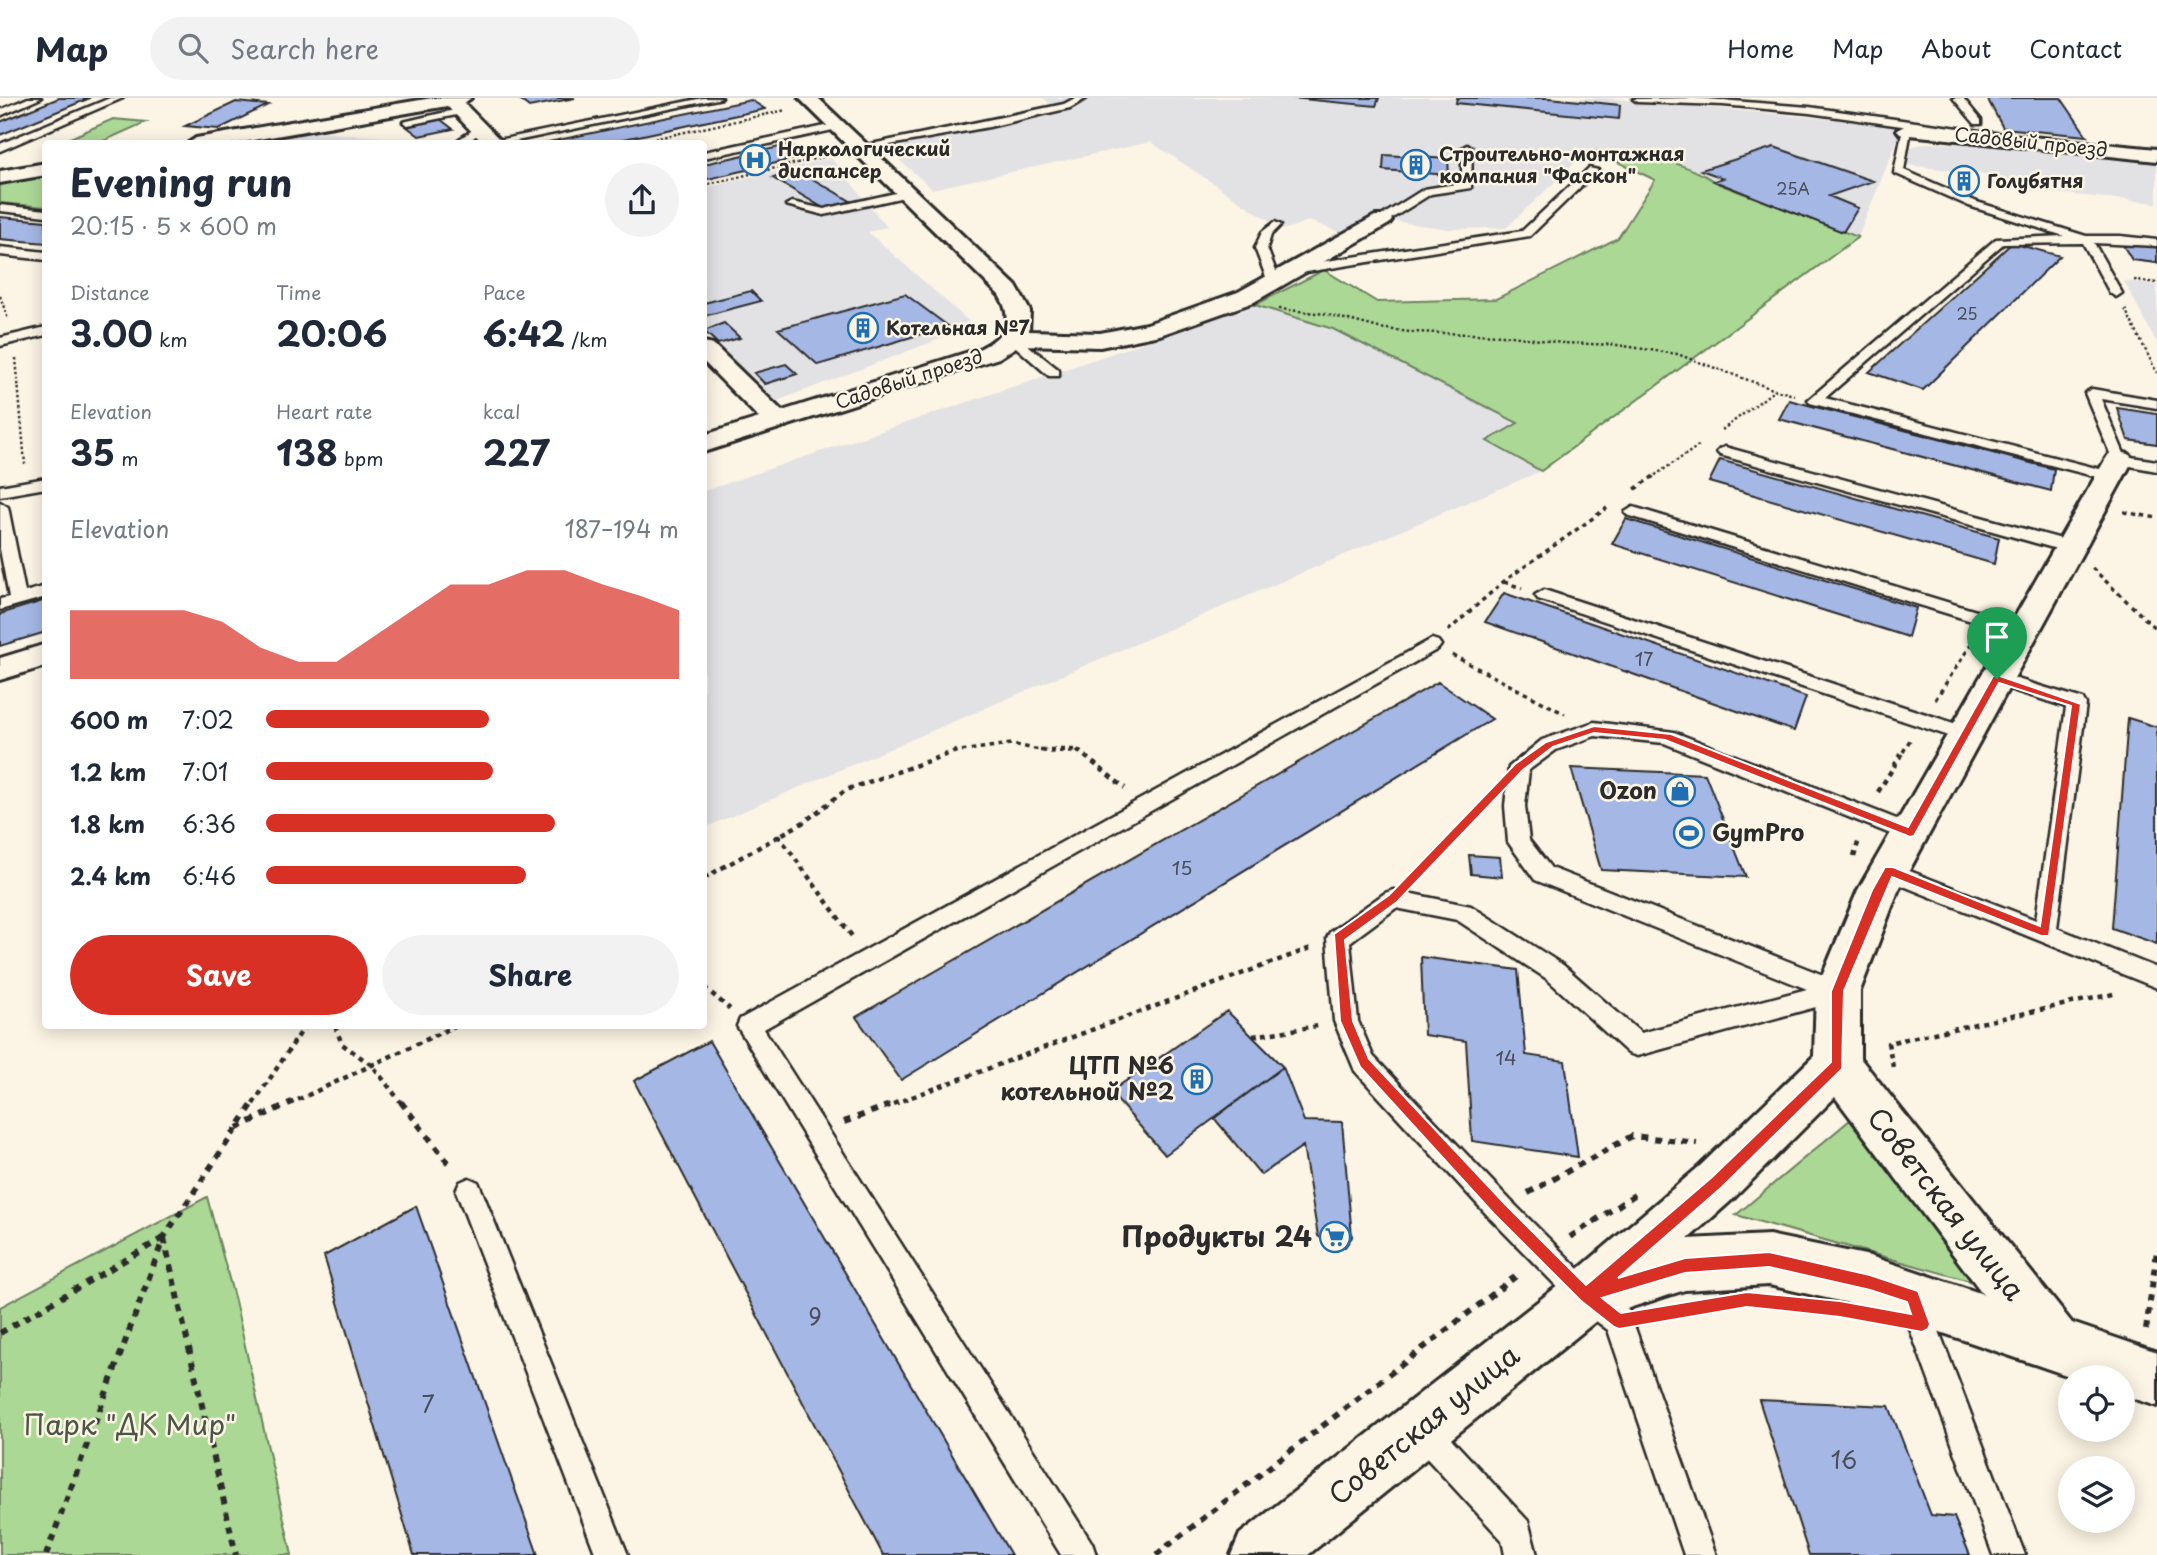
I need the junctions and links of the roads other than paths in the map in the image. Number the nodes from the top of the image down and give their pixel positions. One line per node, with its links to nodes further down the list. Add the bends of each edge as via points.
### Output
1 (36, 98): 9 (lane)
2 (118, 98): 22 (lane)
3 (717, 98): 20 (lane)
4 (1082, 98): 23 (lane, via 1067,106 989,124)
5 (1958, 98): 11 (lane)
6 (1637, 99): 21 (lane, via 1905,122)
7 (811, 101): 12 (street)
8 (459, 103): 10 (lane); 13 (street); 15 (street)
9 (0, 113)
10 (408, 122)
11 (1978, 122)
12 (839, 126): 23 (street); 25 (lane)
13 (480, 129): 18 (lane); 19 (street)
14 (1906, 130): 21 (street, Садовый проезд); 36 (lane, via 1898,171 1973,204)
15 (228, 138): 16 (lane); 17 (street)
16 (250, 139)
17 (217, 140)
18 (463, 140)
19 (491, 140)
20 (509, 140)
21 (2031, 142): 26 (street, Садовый проезд)
22 (0, 148)
23 (862, 148): 30 (street)
24 (1467, 148): 34 (lane, via 1467,186 1428,191)
25 (707, 154)
26 (2157, 155)
27 (42, 170): 29 (street)
28 (1593, 170): 40 (lane, via 1525,234)
29 (0, 177)
30 (909, 193): 31 (lane, via 824,212); 43 (street, via 1008,291 1020,308)
31 (792, 205)
32 (0, 208): 33 (lane)
33 (42, 212)
34 (1382, 220): 40 (street)
35 (1275, 225): 40 (lane, via 1261,248)
36 (2087, 240): 37 (lane); 41 (lane); 52 (lane, via 2000,241 1815,400)
37 (2157, 243)
38 (0, 251): 39 (lane)
39 (42, 256)
40 (1284, 276): 43 (street, via 1246,297 1152,330 1100,340)
41 (2116, 293)
42 (42, 332): 44 (lane)
43 (1014, 338): 46 (lane); 48 (street, Садовый проезд, via 990,353)
44 (0, 342)
45 (707, 351): 48 (street, via 756,391)
46 (1054, 373)
47 (2157, 404): 52 (lane, via 2092,393)
48 (777, 421): 49 (street, Садовый проезд)
49 (707, 443)
50 (1726, 452): 57 (lane)
51 (2157, 467): 52 (lane)
52 (2114, 468): 57 (street)
53 (42, 484): 54 (lane)
54 (0, 491)
55 (0, 507): 60 (lane)
56 (1633, 512): 62 (lane)
57 (2070, 547): 62 (street)
58 (42, 592): 60 (lane)
59 (1544, 595): 67 (lane)
60 (18, 599): 61 (lane)
61 (0, 605)
62 (2023, 631): 66 (street)
63 (1432, 645): 81 (lane, via 748,1026)
64 (42, 655): 65 (street)
65 (0, 669)
66 (1997, 679): 67 (street); 70 (lane, via 2076,704)
67 (1965, 734): 68 (street)
68 (1910, 833): 69 (street); 72 (lane, via 1667,737 1594,729 1549,745 1519,767 1515,806 1519,842 1543,874)
69 (1889, 871): 70 (lane); 72 (street)
70 (2045, 933): 71 (lane)
71 (2157, 978)
72 (1838, 991): 73 (street); 75 (lane, via 1637,1045 1555,972 1463,912 1393,899 1338,937 1346,1021 1364,1063)
73 (1837, 1064): 75 (street, Советская улица, via 1717,1182); 77 (street, Советская улица)
74 (469, 1191): 80 (lane)
75 (1586, 1296): 76 (street, Советская улица, via 1685,1265 1769,1260); 79 (street, Советская улица); 84 (lane, via 1619,1321)
76 (1912, 1296): 77 (street, Советская улица); 85 (lane)
77 (2054, 1344): 78 (street, Советская улица)
78 (2149, 1376)
79 (1420, 1428): 82 (street, Советская улица); 83 (lane, via 1517,1532)
80 (612, 1555)
81 (1080, 1555)
82 (1261, 1555)
83 (1521, 1555)
84 (1700, 1555)
85 (2009, 1555)

